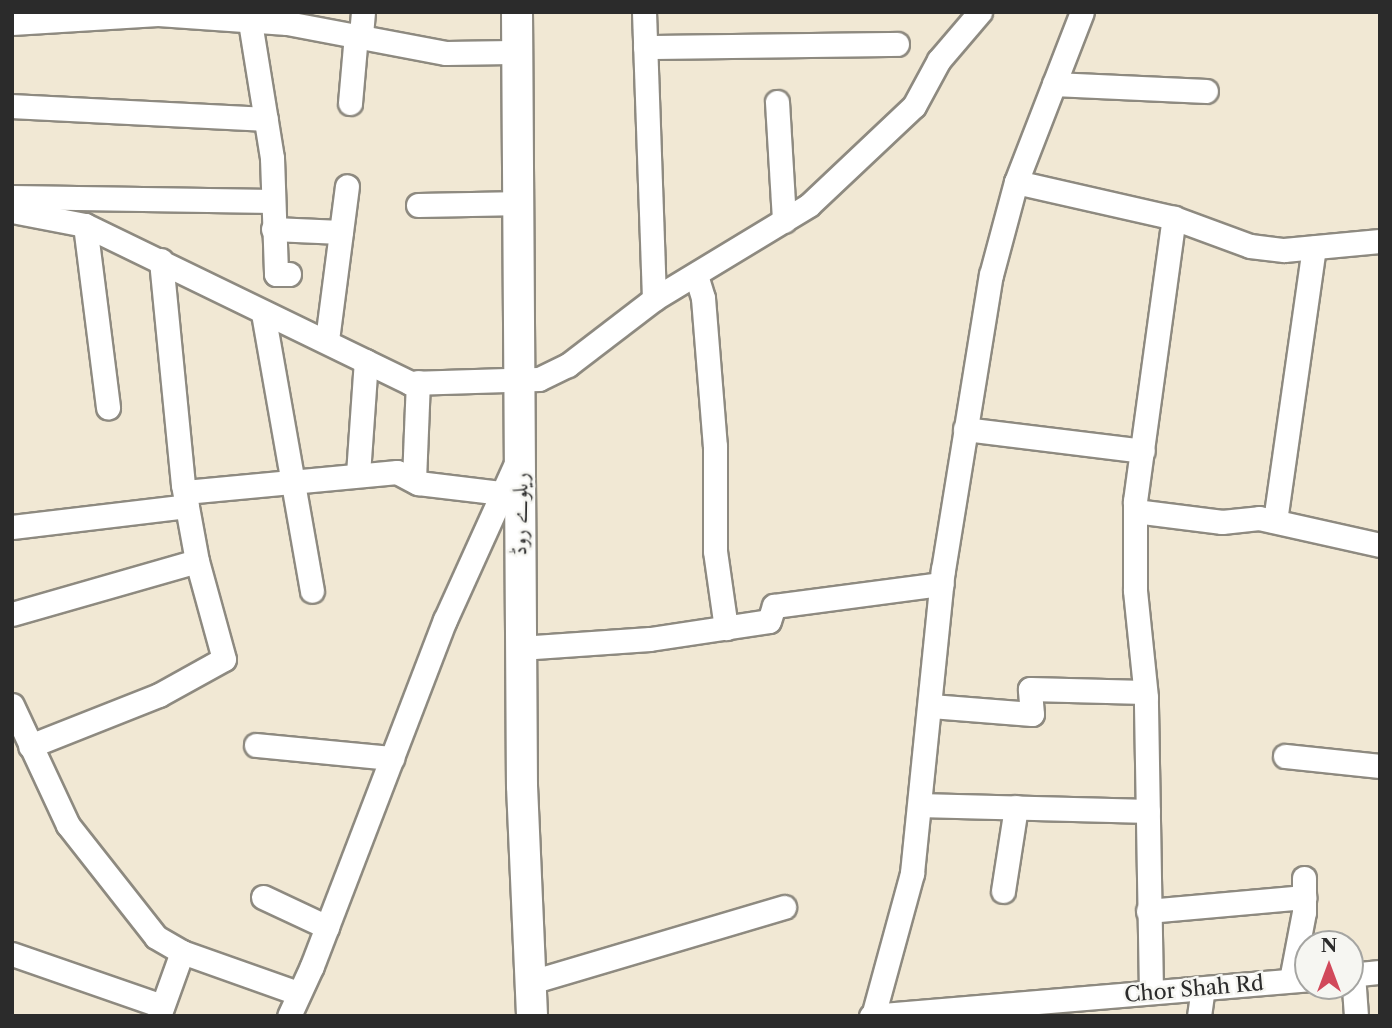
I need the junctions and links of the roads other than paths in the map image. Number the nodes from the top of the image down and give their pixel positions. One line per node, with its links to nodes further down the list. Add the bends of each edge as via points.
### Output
1 (517, 12): 10 (main road, ریلوے روڈ)
2 (644, 12): 9 (street)
3 (980, 12): 25 (street, via 939,60 914,106 809,205)
4 (1082, 12): 11 (street)
5 (263, 19): 6 (street, via 158,14); 7 (street); 16 (street)
6 (12, 23)
7 (360, 27): 10 (street, via 446,53); 14 (street)
8 (897, 44): 9 (street)
9 (645, 47): 34 (street)
10 (517, 52): 21 (main road, ریلوے روڈ)
11 (1054, 84): 12 (street); 17 (street)
12 (1206, 91)
13 (777, 102): 25 (street)
14 (350, 103)
15 (12, 106): 16 (street)
16 (266, 119): 20 (street)
17 (1016, 182): 24 (street); 41 (street, via 991,275)
18 (347, 186): 28 (street)
19 (12, 197): 20 (street)
20 (273, 201): 27 (street)
21 (518, 203): 22 (street); 39 (main road, ریلوے روڈ)
22 (418, 205)
23 (12, 211): 26 (street)
24 (1174, 218): 30 (street, via 1250,246); 42 (street)
25 (783, 221): 33 (street)
26 (85, 225): 31 (street); 40 (street)
27 (273, 229): 28 (street); 32 (street, via 276,274)
28 (341, 232): 36 (street)
29 (1380, 241): 30 (street)
30 (1314, 248): 50 (street)
31 (161, 260): 35 (street); 48 (street, via 167,359)
32 (289, 274)
33 (696, 275): 34 (street); 57 (street, via 715,446 715,551)
34 (654, 299): 39 (street, via 568,365)
35 (263, 313): 36 (street); 45 (street)
36 (327, 340): 37 (street)
37 (366, 361): 38 (street); 44 (street)
38 (418, 382): 39 (street); 46 (street)
39 (520, 383): 43 (main road, ریلوے روڈ)
40 (108, 408)
41 (965, 429): 42 (street); 54 (street)
42 (1143, 451): 49 (street)
43 (521, 453): 47 (street); 58 (main road, ریلوے روڈ)
44 (358, 474): 45 (street); 46 (street, via 397,472)
45 (292, 480): 48 (street); 55 (street)
46 (414, 480): 47 (street)
47 (502, 493): 65 (street, via 445,620)
48 (186, 499): 51 (street); 53 (street)
49 (1135, 511): 50 (street, via 1222,522); 59 (street, via 1135,590)
50 (1275, 521): 52 (street)
51 (12, 527)
52 (1380, 545)
53 (197, 561): 56 (street); 63 (street, via 224,659 159,695)
54 (942, 584): 57 (street, via 774,607 769,621); 61 (street)
55 (312, 591)
56 (12, 614)
57 (726, 628): 58 (street, via 650,639)
58 (520, 648): 79 (main road, ریلوے روڈ)
59 (1145, 692): 61 (street, via 1030,689 1032,714); 69 (street)
60 (12, 705): 63 (street)
61 (931, 706): 67 (street)
62 (256, 745): 65 (street)
63 (30, 746): 76 (street, via 68,825 156,937)
64 (1284, 756): 66 (street)
65 (392, 758): 74 (street)
66 (1380, 766)
67 (920, 805): 68 (street); 86 (street, via 912,873)
68 (1016, 807): 69 (street); 70 (street)
69 (1148, 811): 73 (street)
70 (1003, 891)
71 (263, 897): 74 (street)
72 (784, 907): 79 (street)
73 (1148, 911): 75 (street, via 1304,888); 81 (street)
74 (327, 927): 82 (street)
75 (1302, 930)
76 (182, 951): 82 (street); 84 (street)
77 (12, 954): 84 (street)
78 (1294, 980): 80 (street, Chor Shah Rd)
79 (531, 982): 88 (main road, ریلوے روڈ)
80 (1203, 989): 81 (street, Chor Shah Rd); 89 (street)
81 (1152, 992): 83 (street, Chor Shah Rd)
82 (298, 993): 87 (street)
83 (1063, 1009): 85 (street, Chor Shah Rd)
84 (161, 1011)
85 (985, 1011): 86 (street, Chor Shah Rd)
86 (872, 1015)
87 (289, 1016)
88 (532, 1016)
89 (1199, 1016)

